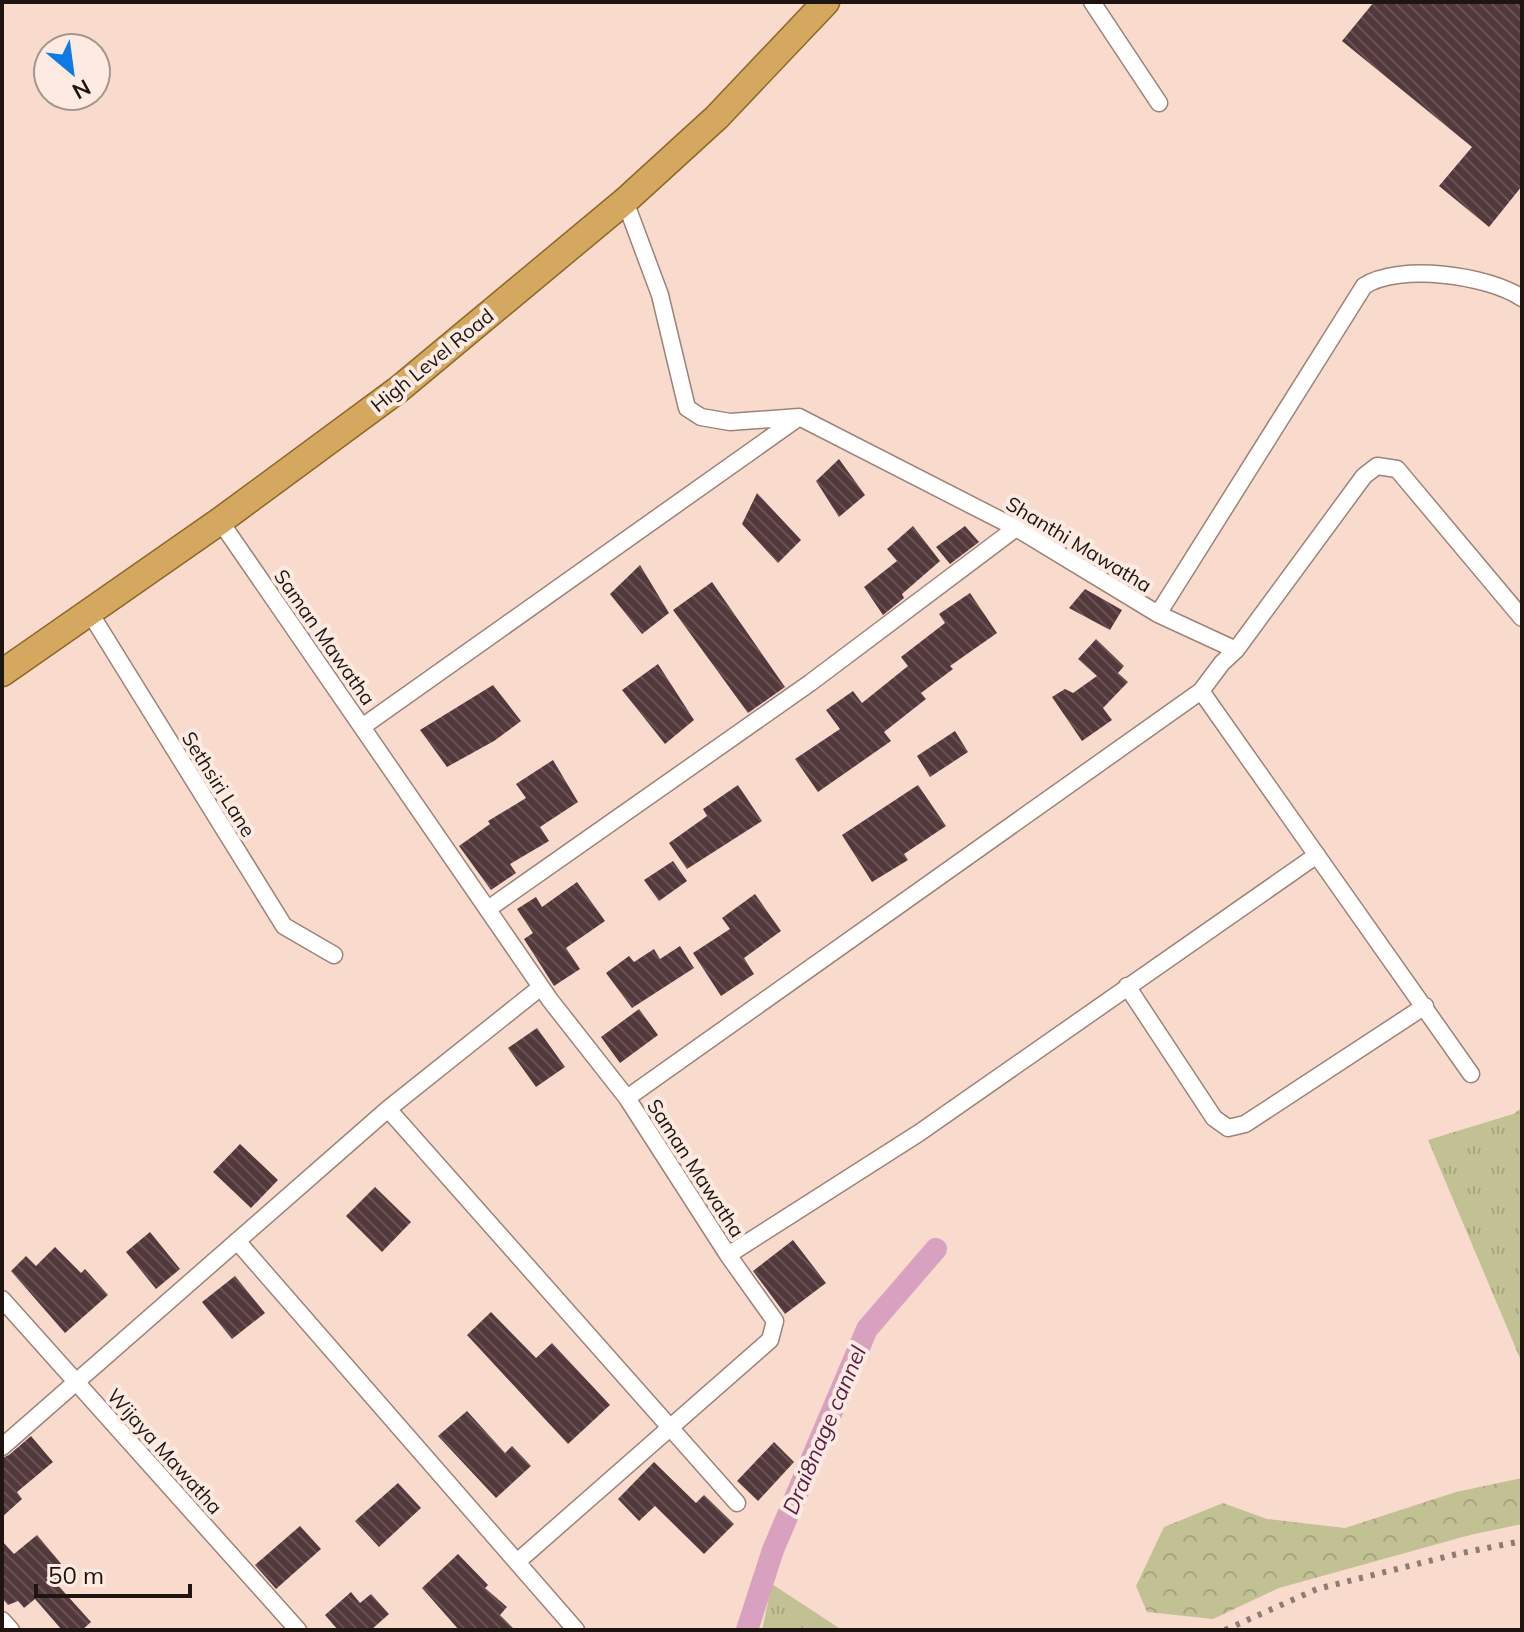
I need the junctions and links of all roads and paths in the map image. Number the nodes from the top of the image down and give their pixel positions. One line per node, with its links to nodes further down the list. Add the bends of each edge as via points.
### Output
1 (826, 2): 4 (highway, High Level Road, via 717,117)
2 (1092, 2): 3 (street)
3 (1159, 103)
4 (625, 201): 6 (street, via 660,295 687,408 701,417 730,422); 7 (highway, High Level Road, via 399,389)
5 (1522, 298): 10 (street, via 1466,276 1389,275 1364,286)
6 (799, 417): 8 (street, Shanthi Mawatha); 15 (street)
7 (220, 521): 9 (highway, High Level Road); 15 (street, Saman Mawatha)
8 (1016, 528): 10 (street, Shanthi Mawatha); 17 (street, via 810,683)
9 (90, 613): 13 (highway, High Level Road); 18 (street, Sethsiri Lane, via 284,926)
10 (1158, 614): 12 (street, Shanthi Mawatha)
11 (1522, 618): 12 (street, via 1397,469 1377,466 1364,476)
12 (1236, 650): 14 (street)
13 (2, 673)
14 (1201, 691): 16 (street); 23 (street)
15 (362, 727): 17 (street, Saman Mawatha)
16 (1317, 855): 19 (street, Saman Mawatha); 21 (street)
17 (488, 909): 20 (street, Saman Mawatha)
18 (334, 955)
19 (1127, 986): 21 (street, via 1214,1118 1228,1128 1245,1124); 26 (street, Saman Mawatha, via 919,1133)
20 (541, 987): 23 (street, Saman Mawatha); 24 (street)
21 (1425, 1006): 22 (street)
22 (1471, 1074)
23 (627, 1098): 26 (street, Saman Mawatha)
24 (388, 1109): 25 (street); 29 (street)
25 (237, 1241): 28 (street); 32 (street)
26 (728, 1255): 29 (street, via 775,1321 770,1340)
27 (2, 1299): 28 (street, Wijaya Mawatha)
28 (76, 1382): 30 (street); 35 (street, Wijaya Mawatha)
29 (670, 1428): 31 (street); 32 (street)
30 (2, 1447)
31 (737, 1503)
32 (517, 1562): 36 (street)
33 (2, 1620): 34 (street)
34 (11, 1630)
35 (298, 1630)
36 (576, 1630)

